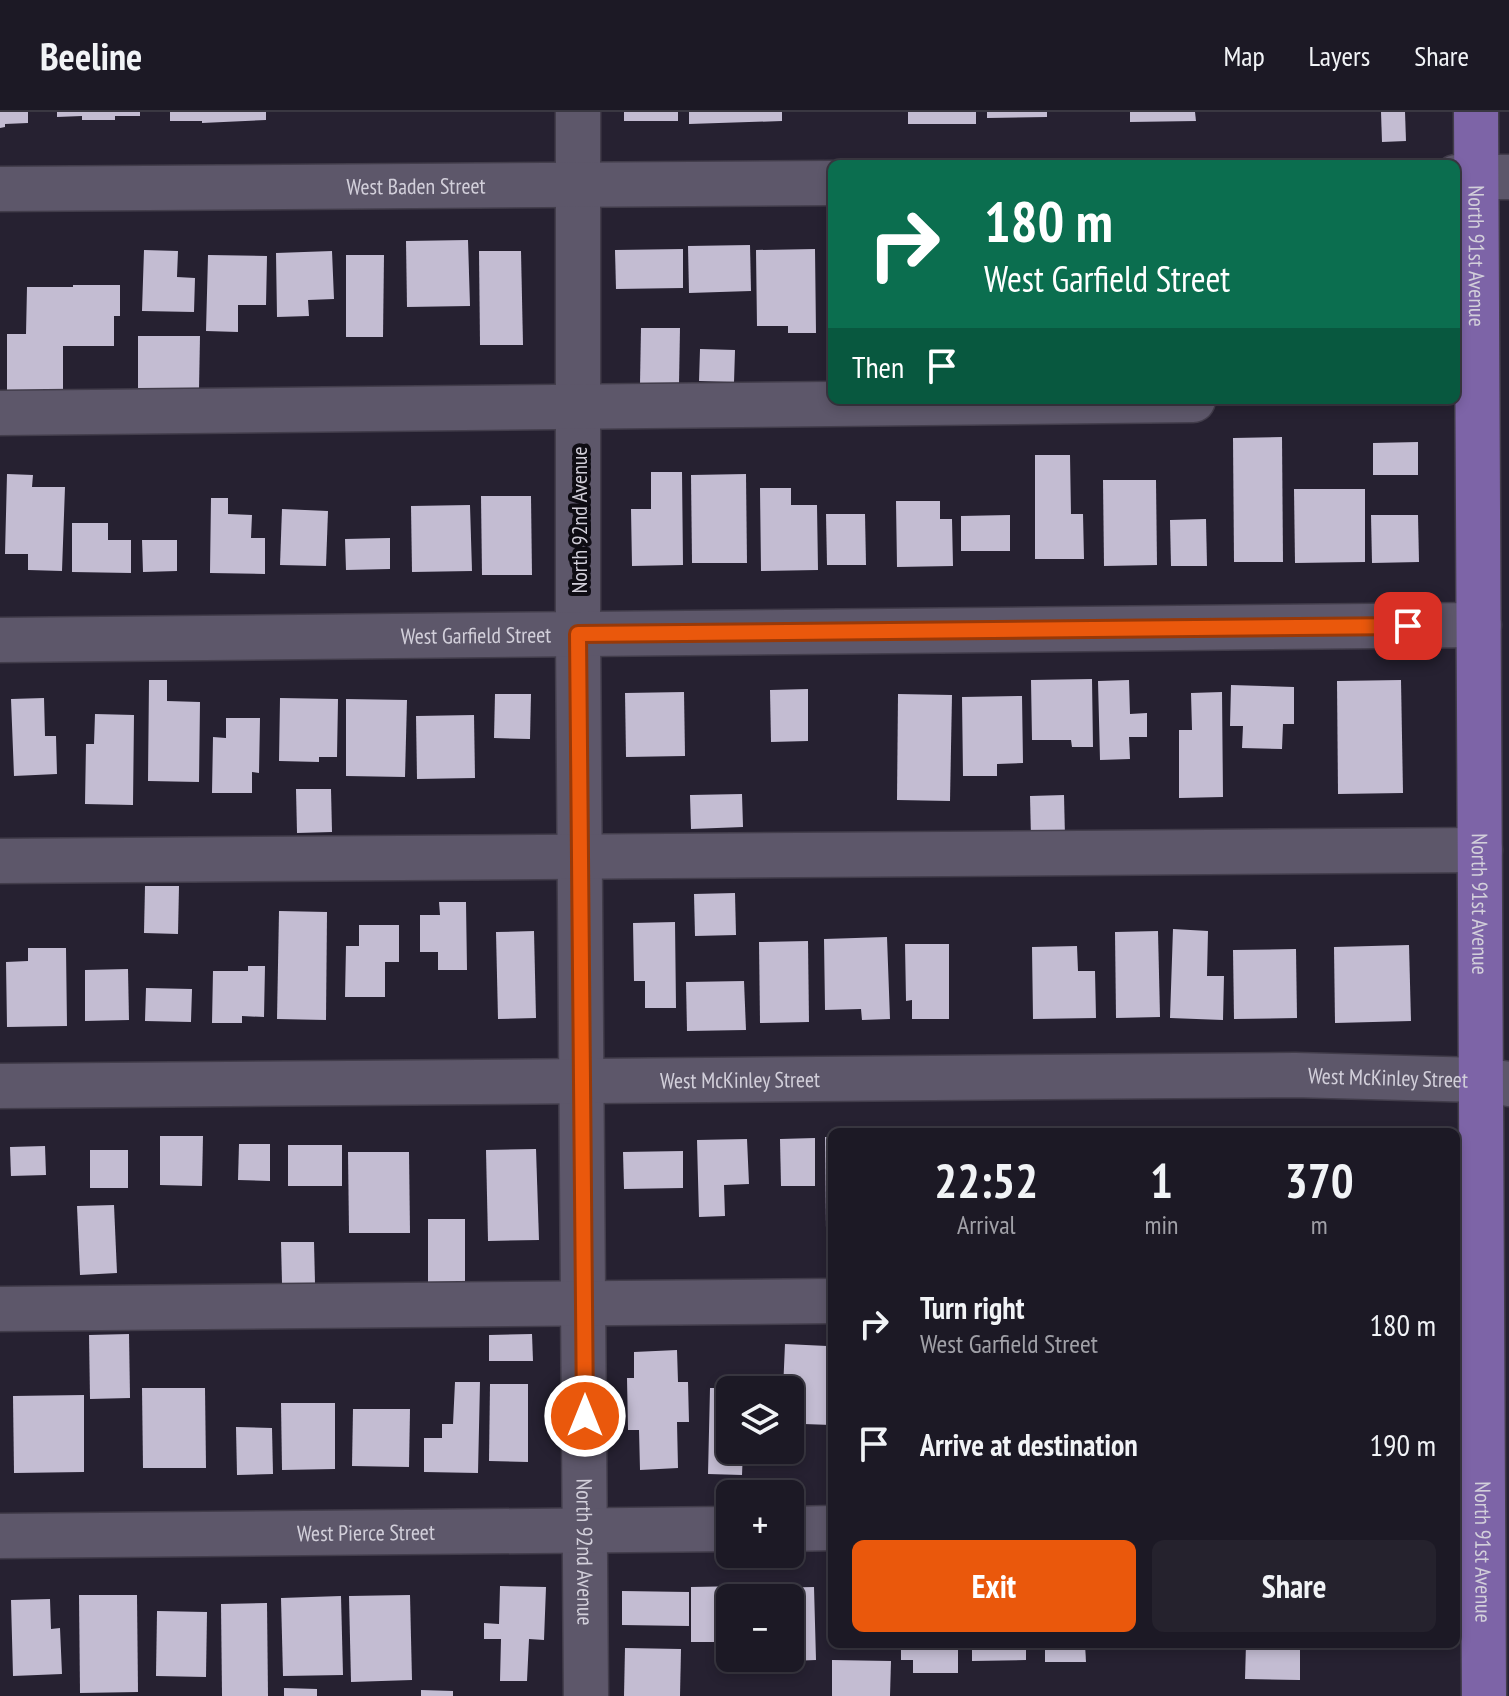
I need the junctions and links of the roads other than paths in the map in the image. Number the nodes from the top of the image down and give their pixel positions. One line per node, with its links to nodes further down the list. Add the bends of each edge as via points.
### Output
1 (578, 112): 5 (street, North 92nd Avenue)
2 (1476, 112): 3 (main road, North 91st Avenue)
3 (1481, 177): 7 (main road, North 91st Avenue)
4 (828, 183): 5 (street, West Baden Street)
5 (579, 184): 6 (street, West Baden Street); 9 (street, North 92nd Avenue)
6 (0, 189)
7 (1467, 396): 11 (main road, North 91st Avenue)
8 (886, 404): 9 (street)
9 (579, 408): 10 (street); 12 (street, North 92nd Avenue)
10 (0, 413)
11 (1479, 625): 12 (street, West Garfield Street); 14 (main road, North 91st Avenue)
12 (578, 634): 13 (street, West Garfield Street); 15 (street, North 92nd Avenue)
13 (0, 640)
14 (1480, 850): 15 (street); 18 (main road, North 91st Avenue)
15 (581, 855): 16 (street); 17 (street, North 92nd Avenue)
16 (0, 861)
17 (583, 1081): 18 (street, West McKinley Street, via 1280,1075); 19 (street, West McKinley Street); 22 (street, North 92nd Avenue)
18 (1495, 1082): 20 (main road, North 91st Avenue)
19 (0, 1086)
20 (1469, 1297): 24 (main road, North 91st Avenue)
21 (828, 1301): 22 (street)
22 (584, 1303): 23 (street); 28 (street, North 92nd Avenue)
23 (0, 1309)
24 (1469, 1523): 31 (main road, North 91st Avenue)
25 (828, 1528): 27 (street)
26 (716, 1529): 28 (street, West Pierce Street)
27 (804, 1529)
28 (585, 1530): 29 (street, West Pierce Street); 30 (street, North 92nd Avenue)
29 (0, 1536)
30 (586, 1696)
31 (1484, 1696)

